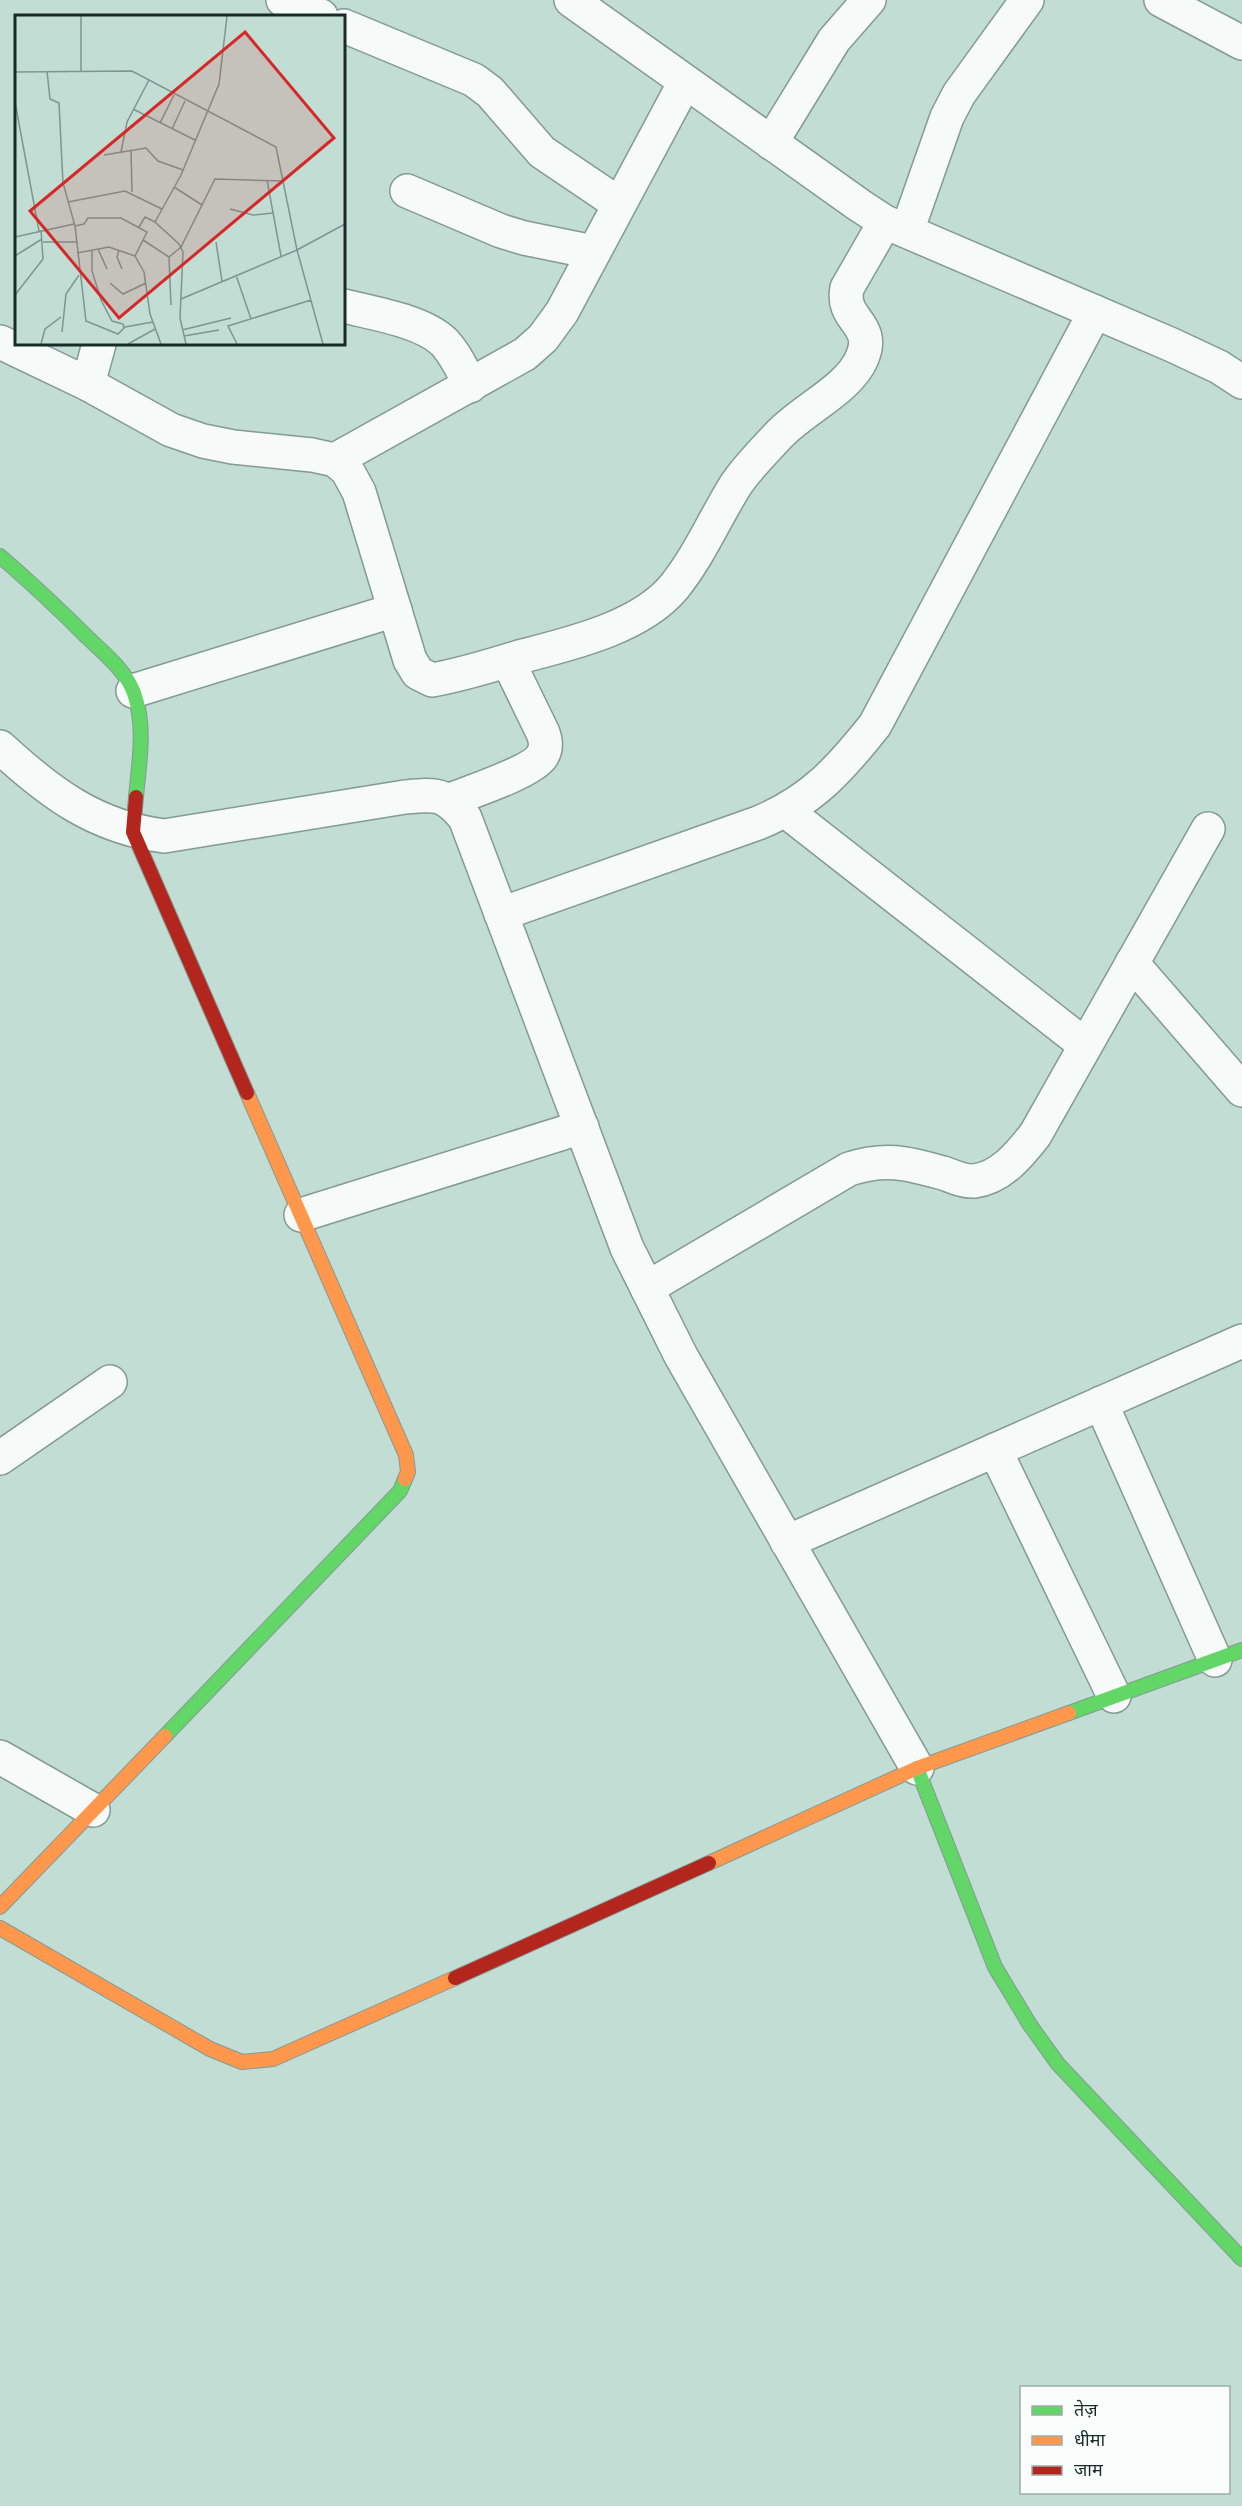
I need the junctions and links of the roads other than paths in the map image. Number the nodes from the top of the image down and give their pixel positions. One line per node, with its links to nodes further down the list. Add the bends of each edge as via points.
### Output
1 (283, 0): 6 (street)
2 (571, 0): 9 (street)
3 (869, 0): 10 (street, via 834,40)
4 (1027, 0): 13 (street, via 959,94)
5 (1161, 0): 8 (street)
6 (319, 15)
7 (345, 26): 12 (street, via 474,80 490,92 542,152)
8 (1242, 43)
9 (685, 81): 10 (street); 12 (street)
10 (771, 143): 13 (street)
11 (407, 190): 14 (street, via 509,233)
12 (619, 204): 14 (street)
13 (896, 226): 16 (street); 25 (street, via 847,288 844,299 864,332 862,358 843,382 783,429 736,485 695,559 672,589 654,606 609,629)
14 (593, 252): 21 (street, via 562,312 543,338 517,359)
15 (345, 306): 21 (street, via 431,332 460,362)
16 (1095, 312): 19 (street, via 1219,367); 29 (street, via 875,725 842,766)
17 (0, 342): 20 (street)
18 (99, 345): 20 (street)
19 (1242, 382)
20 (88, 384): 22 (street, via 146,418 203,441)
21 (470, 386): 22 (street)
22 (335, 460): 24 (street, via 347,470 358,492)
23 (0, 556): 26 (street, via 114,663)
24 (395, 610): 25 (street, via 410,660 418,673 432,680); 26 (street)
25 (508, 661): 28 (street, via 543,734 546,744 542,756 513,775)
26 (133, 691): 31 (street, via 141,742)
27 (0, 747): 31 (street, via 57,794 84,811)
28 (450, 800): 31 (street, via 430,795 187,834); 32 (street, via 465,818)
29 (786, 812): 32 (street); 34 (street)
30 (1208, 829): 33 (street)
31 (133, 832): 37 (street)
32 (501, 914): 36 (street)
33 (1132, 963): 34 (street); 35 (street)
34 (1085, 1045): 38 (street, via 1035,1135 1014,1161 993,1175 974,1181 894,1162 871,1162 849,1169)
35 (1242, 1090)
36 (582, 1127): 37 (street); 38 (street)
37 (301, 1215): 49 (street, via 406,1455 408,1472 400,1491)
38 (646, 1288): 44 (street)
39 (1242, 1341): 41 (street)
40 (110, 1382): 43 (street)
41 (1101, 1403): 42 (street); 45 (street)
42 (995, 1450): 44 (street); 46 (street)
43 (0, 1458)
44 (787, 1542): 48 (street)
45 (1229, 1655): 46 (street)
46 (1114, 1696): 48 (street)
47 (0, 1757): 49 (street)
48 (917, 1768): 51 (street, via 273,2059 242,2062 210,2049); 52 (street, via 995,1967 1030,2025 1058,2064)
49 (93, 1810): 50 (street)
50 (0, 1907)
51 (0, 1928)
52 (1242, 2259)

